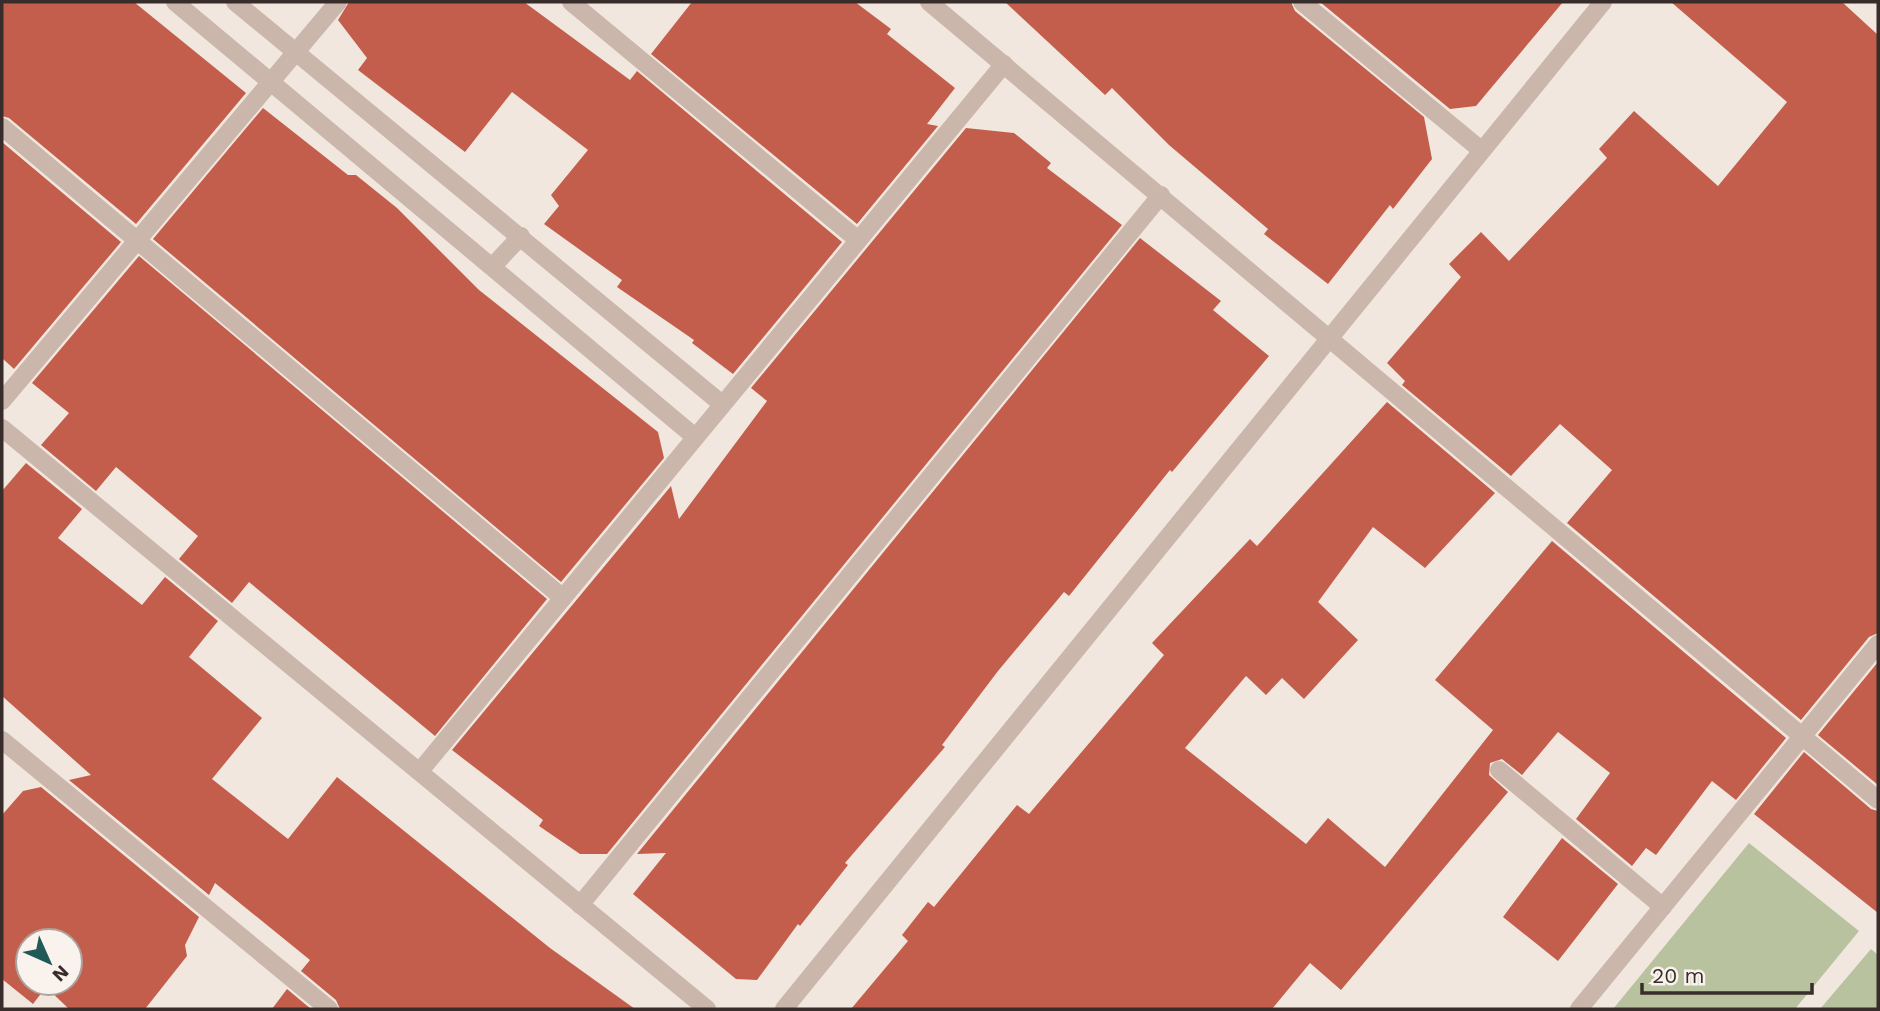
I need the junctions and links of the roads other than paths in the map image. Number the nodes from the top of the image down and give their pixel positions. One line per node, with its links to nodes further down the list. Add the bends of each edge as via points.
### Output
1 (175, 2): 10 (street)
2 (235, 2): 8 (street)
3 (338, 2): 8 (street)
4 (571, 2): 15 (street)
5 (929, 2): 9 (street)
6 (1301, 2): 12 (street)
7 (1603, 2): 12 (street)
8 (295, 54): 10 (street); 14 (street)
9 (1004, 64): 13 (street); 15 (street)
10 (271, 82): 16 (street); 17 (street)
11 (2, 127): 16 (street)
12 (1481, 150): 18 (street)
13 (1161, 195): 18 (street); 30 (street)
14 (521, 236): 17 (street); 20 (street)
15 (858, 240): 20 (street)
16 (139, 242): 19 (street); 23 (street)
17 (493, 267): 22 (street)
18 (1329, 336): 25 (street); 34 (street)
19 (2, 401)
20 (722, 404): 22 (street)
21 (2, 428): 28 (street)
22 (695, 437): 23 (street)
23 (563, 598): 28 (street)
24 (1878, 645): 25 (street)
25 (1802, 737): 29 (street); 31 (street)
26 (2, 740): 32 (street)
27 (1499, 770): 31 (street)
28 (420, 771): 30 (street)
29 (1878, 800)
30 (580, 905): 33 (street)
31 (1663, 907): 35 (street)
32 (329, 1009)
33 (707, 1009)
34 (784, 1009)
35 (1579, 1009)

